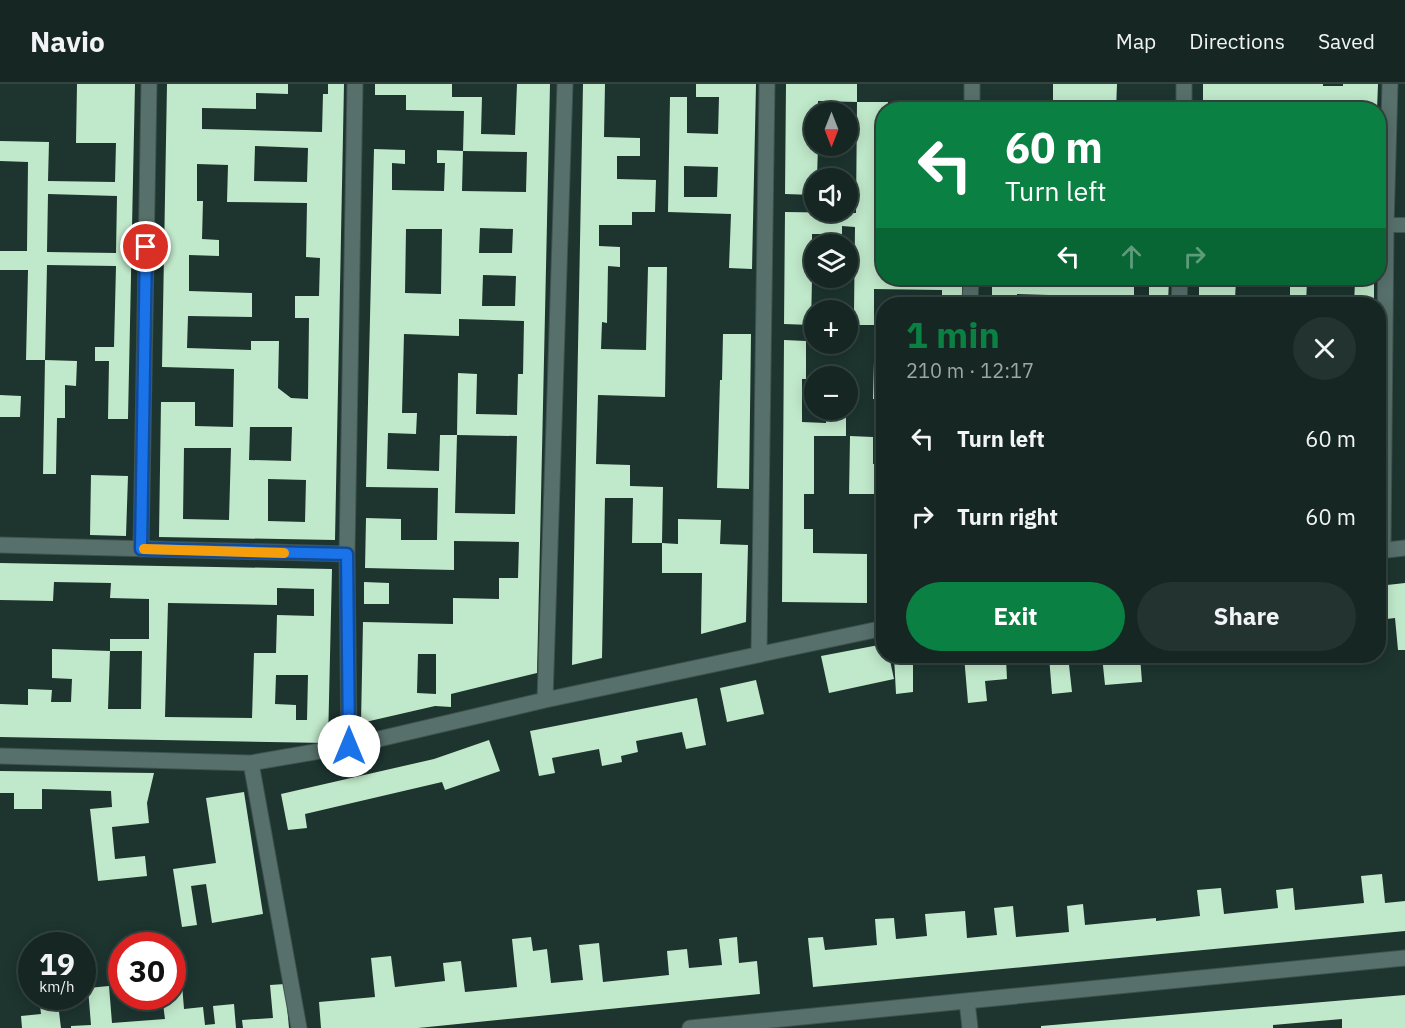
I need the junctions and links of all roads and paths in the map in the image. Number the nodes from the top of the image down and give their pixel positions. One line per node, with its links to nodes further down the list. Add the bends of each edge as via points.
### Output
1 (149, 84): 13 (street)
2 (355, 84): 16 (street)
3 (565, 84): 19 (street)
4 (767, 84): 18 (street)
5 (972, 84): 8 (street)
6 (1184, 84): 9 (street)
7 (1390, 84): 10 (street)
8 (972, 102)
9 (1184, 102)
10 (1386, 225): 11 (lane)
11 (1405, 225)
12 (0, 545): 13 (street)
13 (141, 549): 16 (street)
14 (1405, 549): 15 (street)
15 (1386, 551)
16 (347, 554): 20 (street)
17 (876, 630): 18 (street)
18 (759, 653): 19 (street)
19 (545, 700): 20 (street)
20 (349, 746): 22 (street)
21 (0, 756): 22 (street)
22 (251, 763): 25 (street)
23 (1405, 958): 24 (street)
24 (967, 1001): 26 (street); 27 (street)
25 (299, 1028)
26 (690, 1028)
27 (970, 1028)

